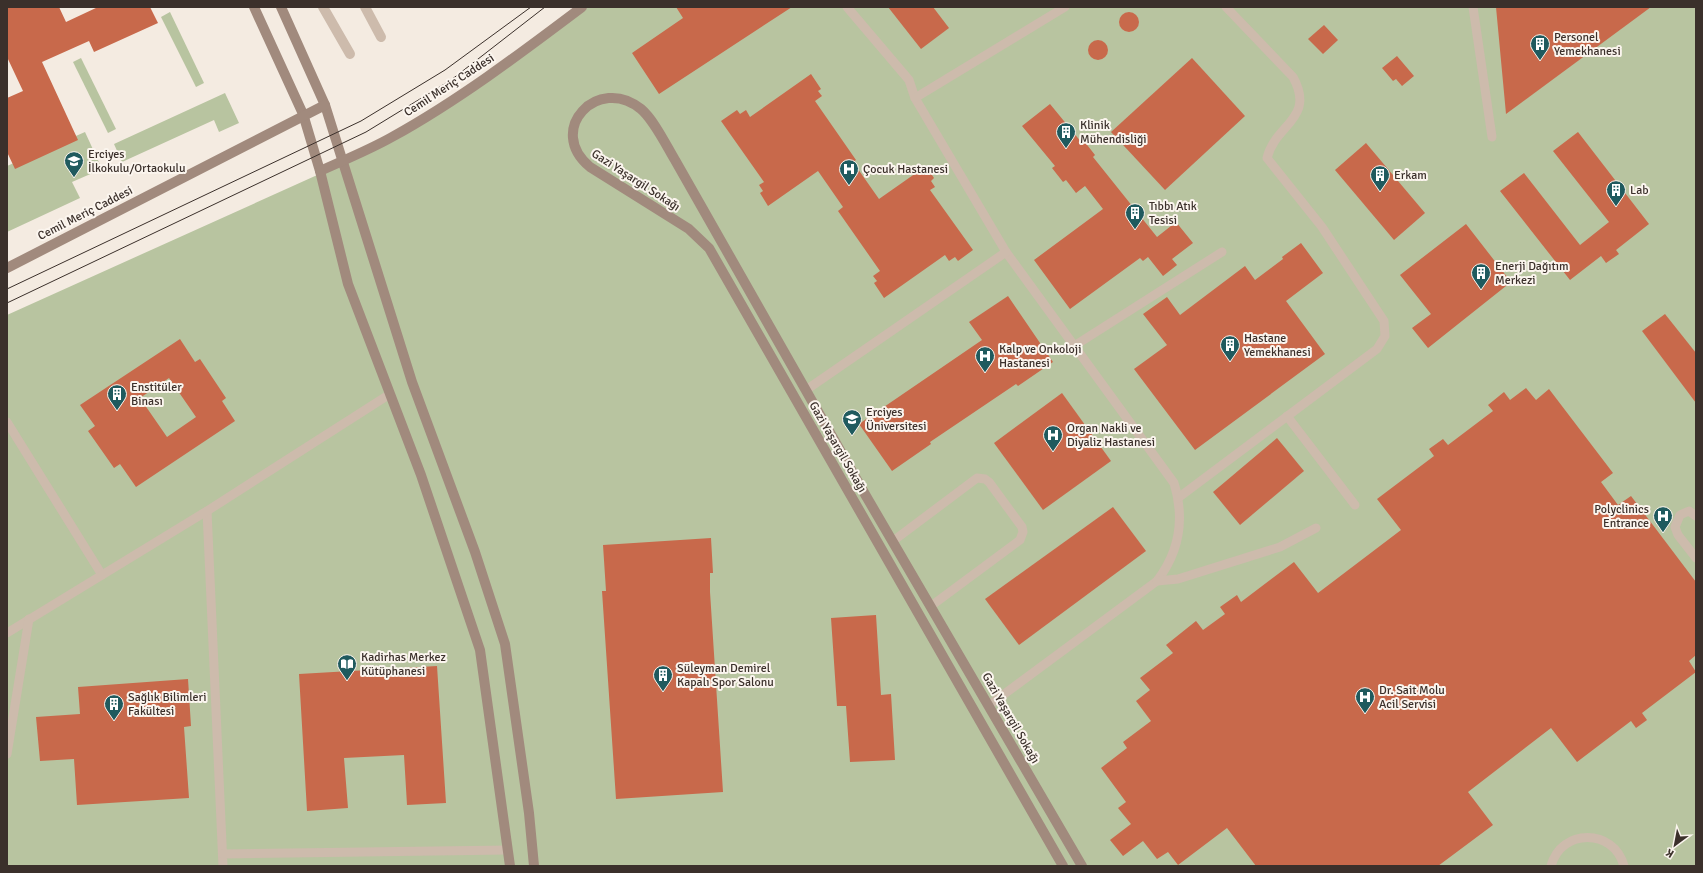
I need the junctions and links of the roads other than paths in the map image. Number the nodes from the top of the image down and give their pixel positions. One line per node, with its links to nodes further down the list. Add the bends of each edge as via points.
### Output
1 (254, 7): 14 (street)
2 (281, 7): 13 (street)
3 (323, 7): 11 (street)
4 (365, 7): 10 (street)
5 (582, 7): 16 (street, Cemil Meriç Caddesi, via 432,114 391,138)
6 (847, 7): 12 (lane, via 909,80)
7 (1065, 7): 12 (lane)
8 (1226, 7): 24 (lane, via 1293,77 1300,94 1298,112 1289,126 1275,139 1267,158 1322,227 1384,322 1386,329 1377,350)
9 (1473, 7): 15 (lane)
10 (382, 37)
11 (350, 54)
12 (915, 98): 18 (lane)
13 (325, 105): 14 (street, Cemil Meriç Caddesi); 16 (street)
14 (303, 114): 17 (street); 20 (street, Cemil Meriç Caddesi)
15 (1492, 137)
16 (343, 160): 17 (street, Cemil Meriç Caddesi); 44 (street, via 412,382 475,552 505,644)
17 (320, 171): 23 (street, via 348,284)
18 (1006, 252): 21 (lane); 22 (lane)
19 (1222, 252): 21 (lane)
20 (7, 268)
21 (1074, 346): 26 (lane, via 1174,483)
22 (806, 390): 31 (street, Gazi Yaşargil Sokağı); 45 (street, Gazi Yaşargil Sokağı, via 648,116 635,105 618,99 602,99 589,104 579,115 573,129 573,144 577,153 590,167 689,229 709,248)
23 (390, 394): 28 (lane); 40 (street, via 451,560 480,650)
24 (1288, 416): 26 (lane); 27 (lane)
25 (7, 422): 33 (lane)
26 (1178, 498): 34 (lane, via 1180,514 1177,544 1166,570)
27 (1355, 506)
28 (207, 511): 33 (lane); 41 (lane)
29 (1696, 516): 32 (lane, via 1689,511 1680,515 1675,527 1678,535)
30 (1316, 528): 34 (lane, via 1280,547 1178,579)
31 (893, 541): 35 (street, Gazi Yaşargil Sokağı); 35 (lane, via 977,478 989,482 1020,523 1023,532 1020,540)
32 (1696, 558)
33 (102, 575): 36 (lane)
34 (1157, 581): 38 (lane)
35 (931, 606): 38 (street, Gazi Yaşargil Sokağı)
36 (29, 619): 37 (lane); 39 (lane)
37 (7, 633)
38 (988, 706): 46 (street, Gazi Yaşargil Sokağı)
39 (7, 754)
40 (508, 850): 41 (lane); 43 (street)
41 (223, 854): 42 (lane)
42 (223, 866)
43 (510, 866)
44 (534, 866)
45 (1063, 866)
46 (1082, 866)
47 (1551, 866): 48 (lane, via 1557,852 1564,845 1573,840 1592,837 1610,844 1617,851)
48 (1624, 866)

